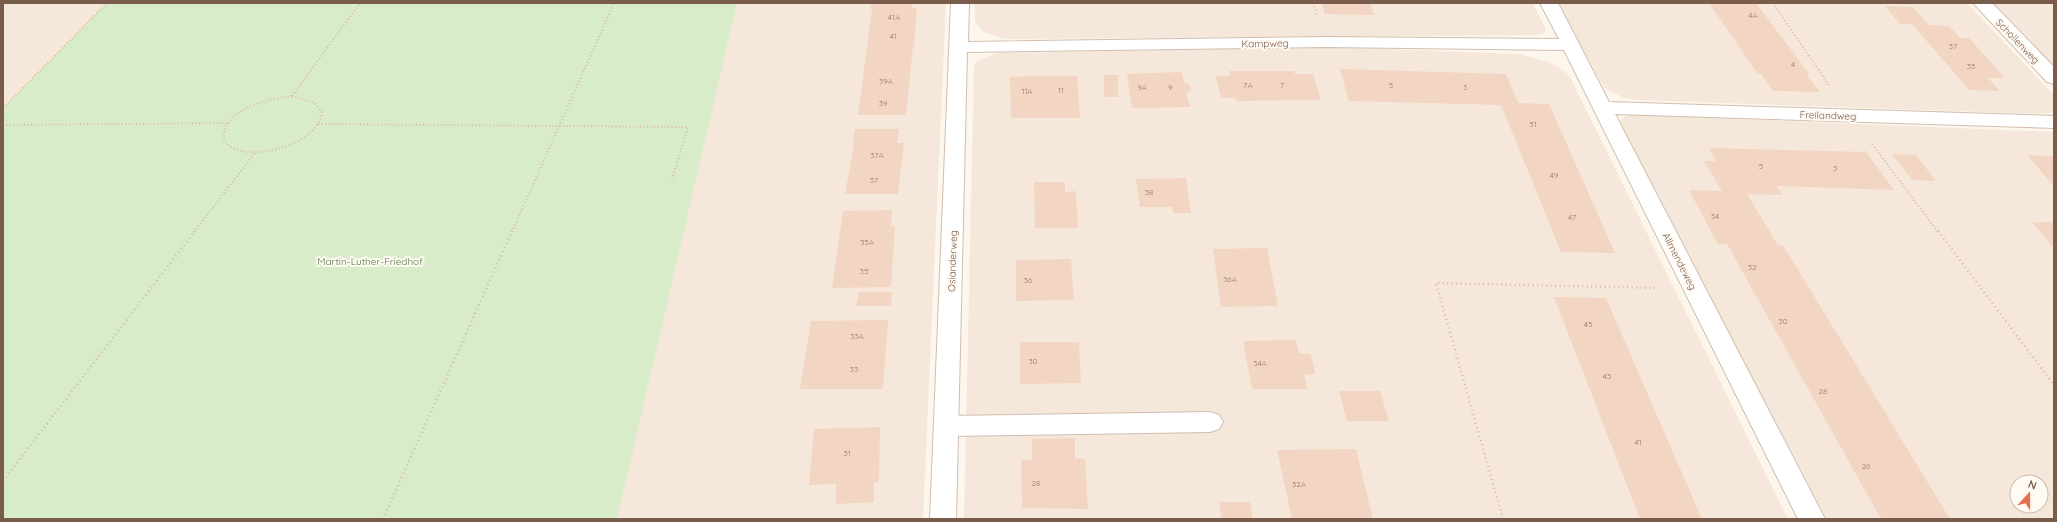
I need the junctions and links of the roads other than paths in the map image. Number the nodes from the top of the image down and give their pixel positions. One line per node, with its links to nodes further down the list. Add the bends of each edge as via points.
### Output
1 (960, 3): 5 (street, Osianderweg)
2 (1549, 3): 4 (street, Allmendeweg)
3 (1982, 3): 6 (street, Schollenweg)
4 (1571, 45): 5 (street, Kampweg, via 1326,42); 7 (street, Allmendeweg)
5 (959, 47): 10 (street, Osianderweg)
6 (2054, 78)
7 (1603, 108): 8 (street, Freilandweg); 12 (street, Allmendeweg)
8 (2054, 122)
9 (1210, 422): 10 (street)
10 (947, 426): 11 (street, Osianderweg)
11 (944, 519)
12 (1812, 519)

